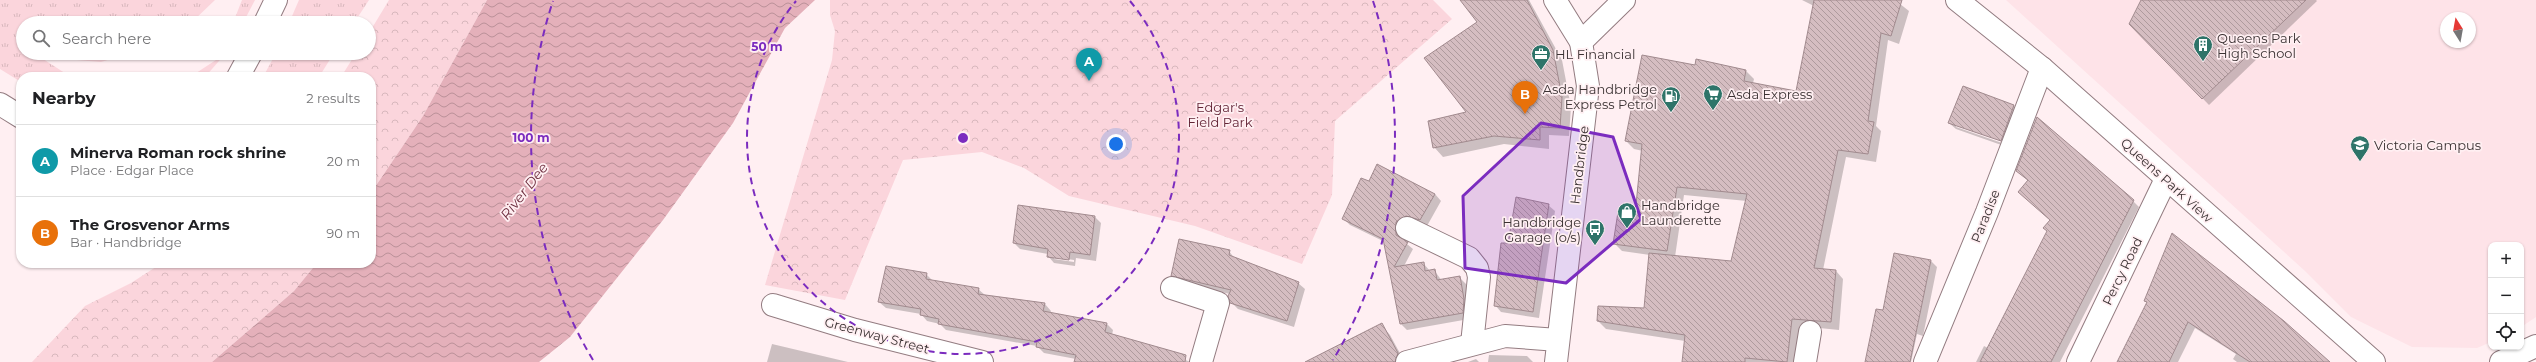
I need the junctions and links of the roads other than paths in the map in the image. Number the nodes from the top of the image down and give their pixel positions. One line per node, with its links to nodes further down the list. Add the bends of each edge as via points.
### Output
1 (276, 0): 5 (street)
2 (1555, 0): 6 (street, Handbridge)
3 (1624, 0): 6 (street)
4 (1957, 0): 8 (street, Queens Park View)
5 (269, 16)
6 (1581, 42): 17 (street, Handbridge, via 1588,86)
7 (248, 60): 9 (street)
8 (2042, 68): 12 (street, Queens Park View); 25 (street, Paradise)
9 (241, 72)
10 (0, 104): 11 (street)
11 (16, 114)
12 (2166, 179): 26 (street, Percy Road); 27 (street, Queens Park View)
13 (1407, 228): 18 (street, via 1469,258 1477,268 1479,277)
14 (1172, 288): 21 (street, via 1218,304)
15 (773, 305): 20 (street, Greenway Street, via 855,330)
16 (1810, 332): 24 (street)
17 (1558, 340): 18 (street, via 1505,336); 23 (street, Handbridge)
18 (1472, 344): 22 (street)
19 (2536, 346): 28 (street)
20 (982, 362)
21 (1201, 362)
22 (1407, 362)
23 (1556, 362)
24 (1805, 362)
25 (1925, 362)
26 (2078, 362)
27 (2374, 362)
28 (2501, 362)

